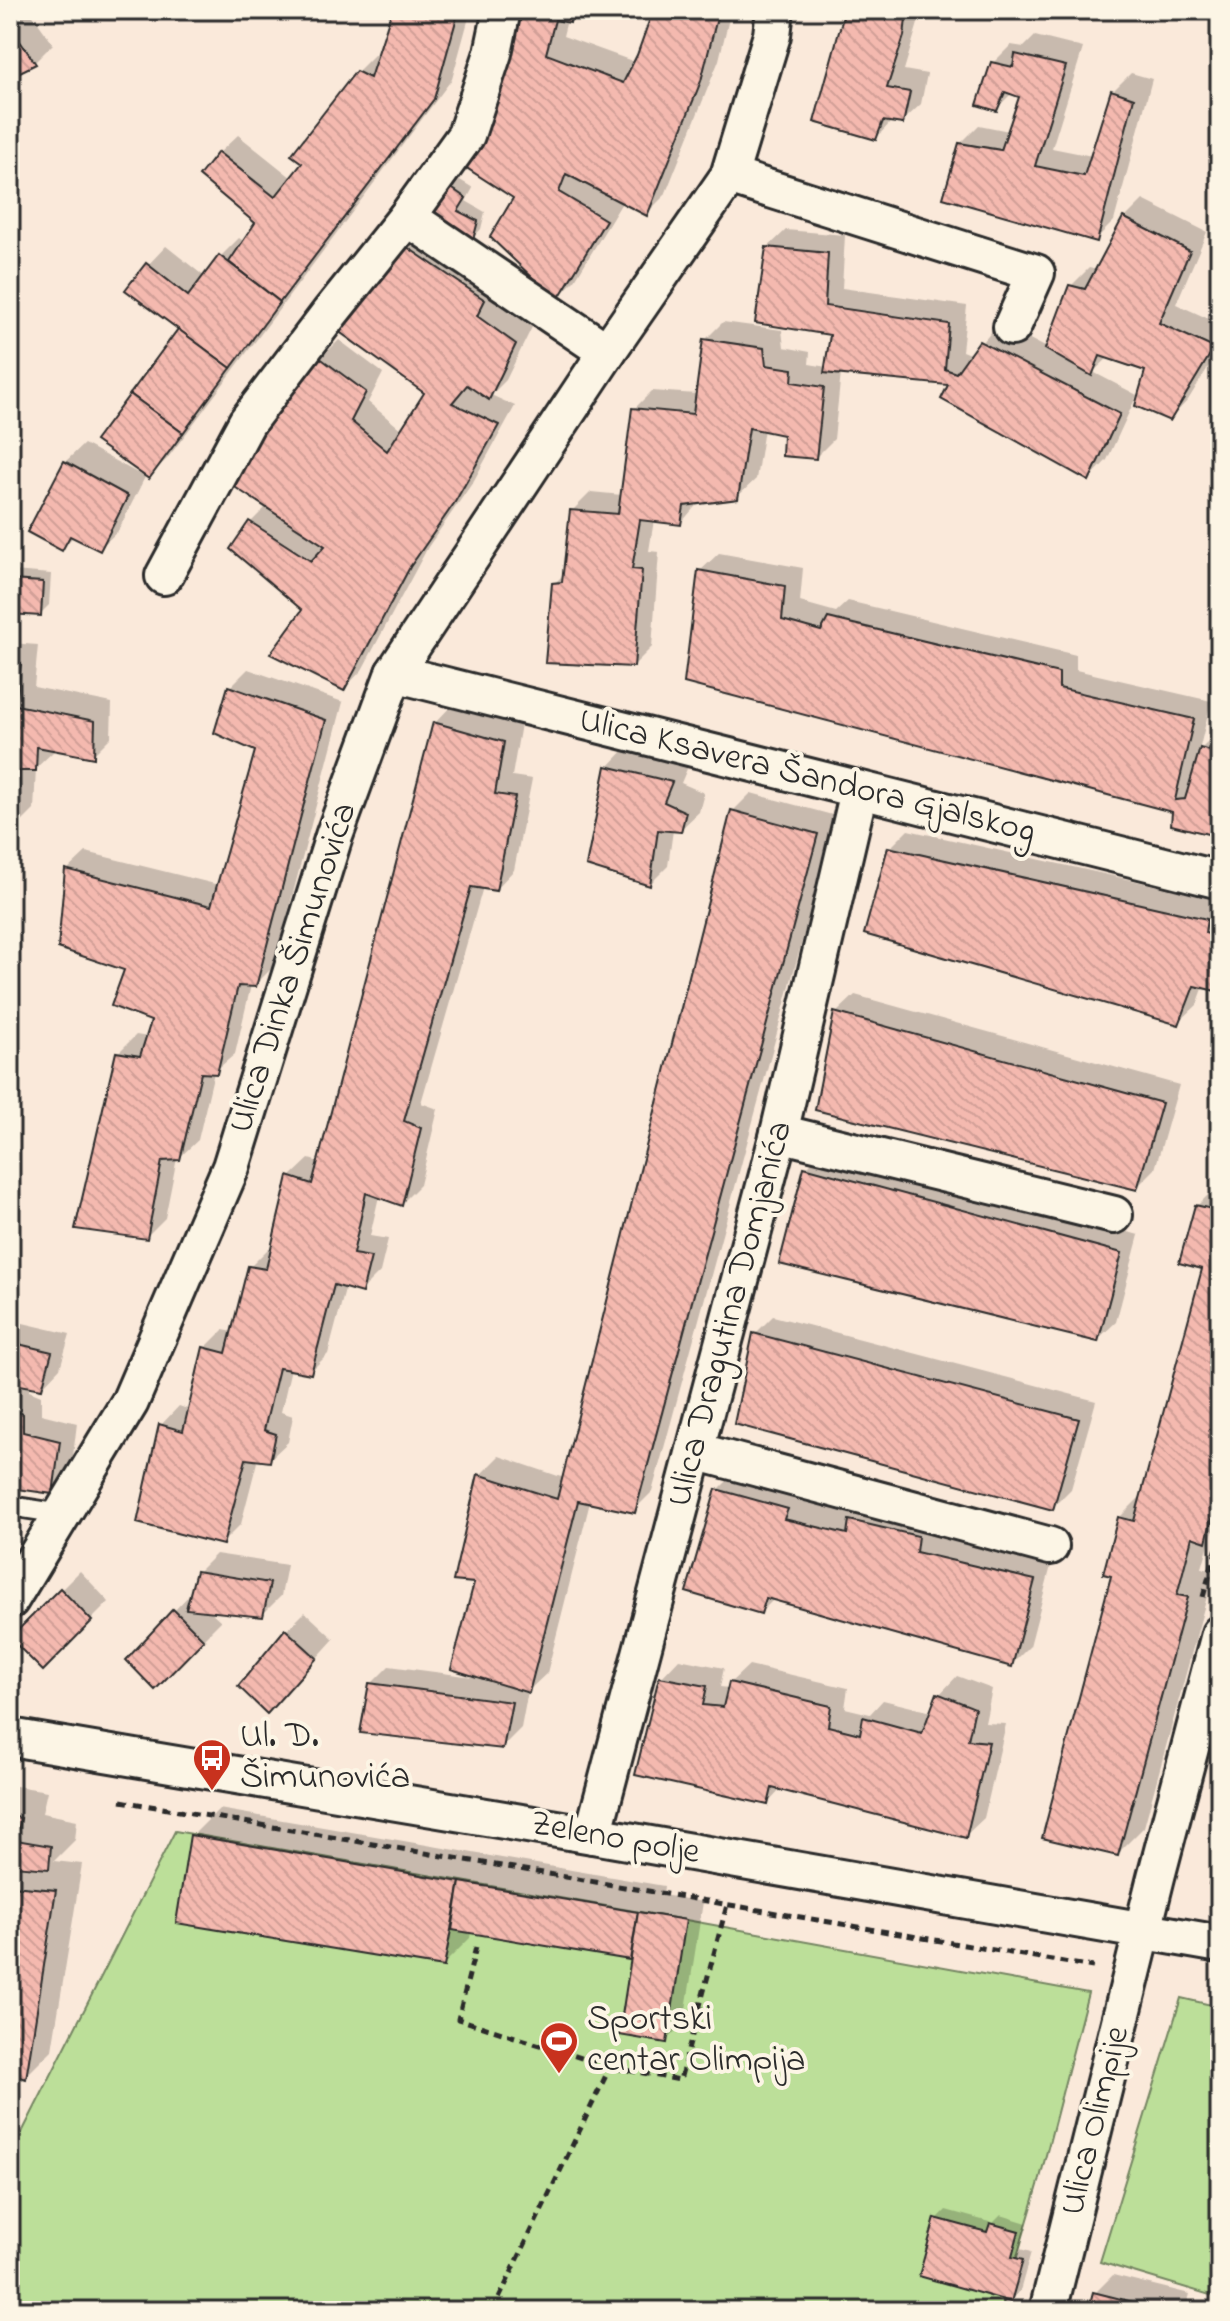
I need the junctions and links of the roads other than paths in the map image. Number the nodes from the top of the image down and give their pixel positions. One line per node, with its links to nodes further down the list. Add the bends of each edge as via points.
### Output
1 (502, 10): 4 (street, via 466,135)
2 (775, 10): 3 (street, Ulica Dinka Šimunovića)
3 (729, 176): 5 (street, via 1036,273); 6 (street, Ulica Dinka Šimunovića)
4 (407, 217): 6 (street); 7 (street, via 247,422)
5 (1012, 327)
6 (607, 352): 8 (street, Ulica Dinka Šimunovića)
7 (164, 576)
8 (394, 673): 9 (street, Ulica Ksavera Šandora Gjalskog); 15 (street, Ulica Dinka Šimunovića, via 334,836 231,1167 130,1402)
9 (859, 791): 10 (street, Ulica Ksavera Šandora Gjalskog); 11 (street, Ulica Dragutina Domjanića)
10 (1220, 880)
11 (779, 1133): 12 (street); 13 (street, Ulica Dragutina Domjanića)
12 (1114, 1215)
13 (695, 1451): 16 (street); 20 (street, Ulica Dragutina Domjanića)
14 (10, 1506): 15 (lane)
15 (62, 1514): 17 (street, Ulica Dinka Šimunovića)
16 (1050, 1546)
17 (10, 1600)
18 (1220, 1634): 21 (street, Ulica Olimpije)
19 (10, 1737): 20 (street, Zeleno polje)
20 (593, 1835): 21 (street, Zeleno polje)
21 (1143, 1931): 22 (street, Zeleno polje); 23 (street, Ulica Olimpije)
22 (1220, 1944)
23 (1048, 2311)

